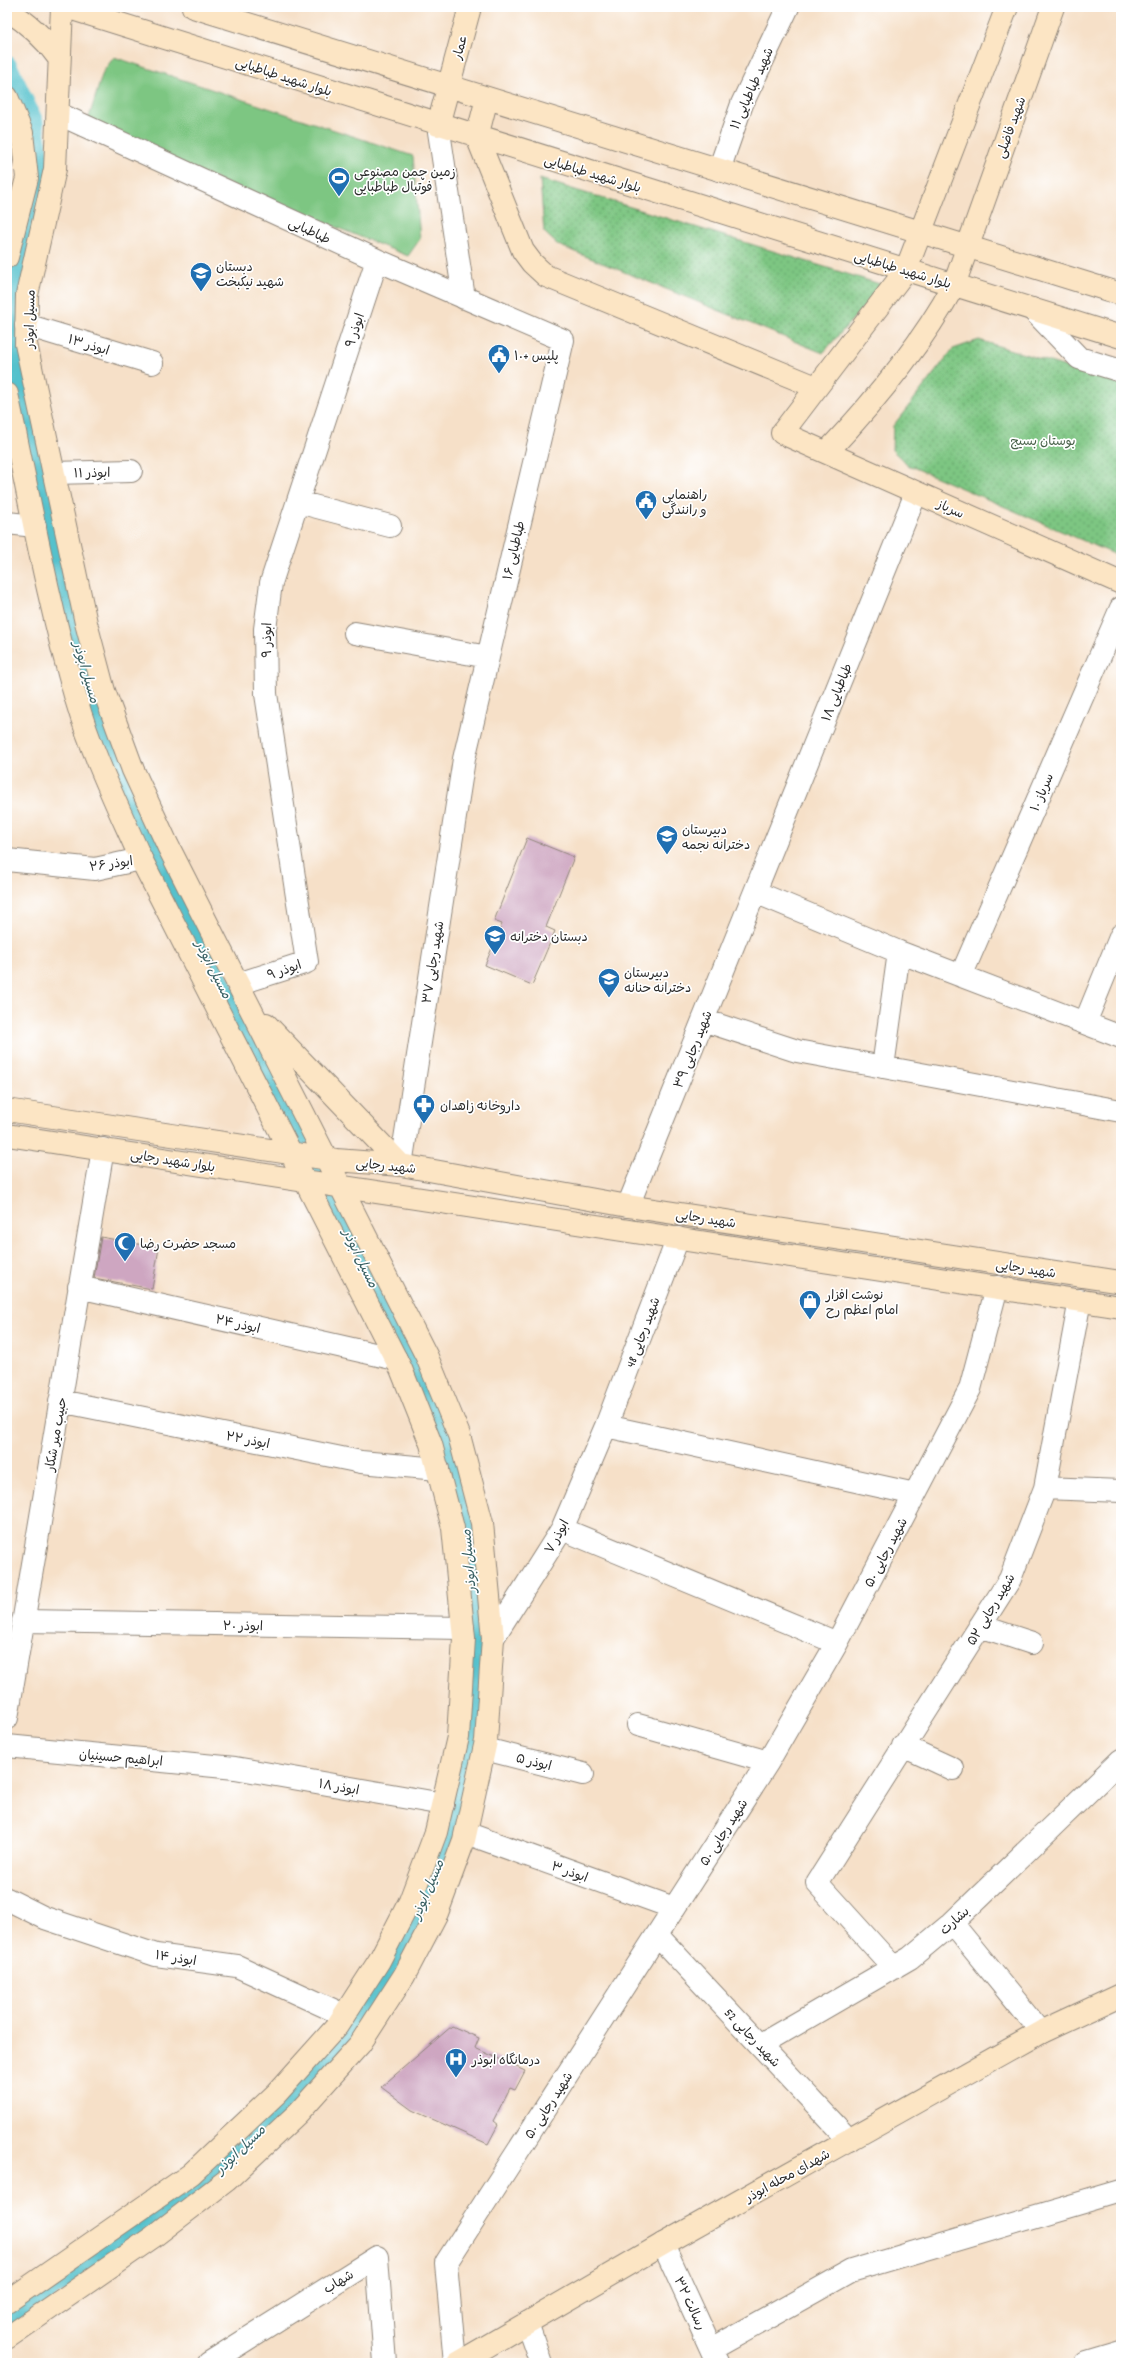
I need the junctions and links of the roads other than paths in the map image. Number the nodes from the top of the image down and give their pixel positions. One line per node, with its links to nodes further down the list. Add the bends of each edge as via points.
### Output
1 (62, 7): 9 (street, مسیل ابوذر)
2 (66, 7): 14 (street, بلوار شهید طباطبایی)
3 (193, 7): 10 (street)
4 (470, 7): 10 (street, عمار)
5 (788, 7): 16 (street, شهید طباطبایی ۱۱, via 742,104)
6 (1006, 7): 17 (street)
7 (1053, 7): 18 (street, شهید فاضلی)
8 (7, 10): 9 (street, via 46,39)
9 (58, 57): 13 (street, مسیل ابوذر)
10 (448, 86): 12 (street); 14 (street, عمار)
11 (7, 97): 19 (street, via 22,133 27,178)
12 (487, 98): 15 (street); 16 (street)
13 (59, 114): 20 (street, طباطبایی); 26 (street, مسیل ابوذر, via 55,169 27,295)
14 (438, 125): 15 (street, بلوار شهید طباطبایی); 24 (street)
15 (477, 137): 21 (street, بلوار شهید طباطبایی); 31 (street, via 523,251 546,276)
16 (719, 170): 17 (street)
17 (919, 233): 18 (street); 21 (street)
18 (967, 246): 22 (street, شهید فاضلی); 23 (street)
19 (7, 257)
20 (377, 260): 24 (street, طباطبایی); 37 (street, ابوذر ۹)
21 (906, 270): 22 (street, بلوار شهید طباطبایی); 31 (street)
22 (954, 285): 25 (street, بلوار شهید طباطبایی); 33 (street, شهید فاضلی, via 937,316 874,400)
23 (1121, 294)
24 (464, 298): 28 (street, طباطبایی)
25 (1032, 309): 27 (street, بلوار شهید طباطبایی); 30 (street, via 1079,358)
26 (26, 325): 29 (street, ابوذر ۱۳); 35 (street, مسیل ابوذر, via 26,344)
27 (1121, 337)
28 (563, 340): 44 (street, طباطبایی ۱۶)
29 (152, 363)
30 (1121, 370)
31 (816, 387): 33 (street, سرباز, via 782,433)
32 (7, 394): 39 (street)
33 (827, 452): 36 (street, سرباز)
34 (131, 471): 35 (street, ابوذر ۱۱)
35 (54, 473): 52 (street, مسیل ابوذر, via 86,623 104,691 133,770)
36 (916, 493): 41 (street, سرباز); 48 (street, طباطبایی ۱۸)
37 (298, 502): 40 (street); 52 (street, ابوذر ۹, via 271,583 265,636 266,694 307,962)
38 (7, 523): 39 (street)
39 (35, 526): 46 (street, via 57,630 76,700 106,782)
40 (390, 526)
41 (1121, 583)
42 (1121, 608): 51 (street, سرباز ۱۰)
43 (355, 634): 44 (street)
44 (488, 657): 45 (street, طباطبایی ۱۶)
45 (464, 759): 64 (street, شهید رجایی ۳۷)
46 (141, 859): 47 (street, ابوذر ۲۶, via 95,869); 62 (street)
47 (7, 860)
48 (755, 892): 50 (street); 54 (street, شهید رجایی ۳۹)
49 (1121, 935): 55 (street)
50 (899, 952): 51 (street); 57 (street)
51 (961, 976): 55 (street)
52 (238, 984): 53 (street, مسیل ابوذر)
53 (250, 1008): 63 (street, مسیل ابوذر); 64 (street)
54 (703, 1020): 57 (street, via 797,1051); 67 (street, شهید رجایی ۳۹)
55 (1085, 1023): 56 (street)
56 (1121, 1037)
57 (883, 1067): 59 (street)
58 (7, 1110): 62 (street, بلوار شهید رجایی)
59 (1121, 1111)
60 (7, 1135): 61 (street, بلوار شهید رجایی)
61 (103, 1149): 65 (street, بلوار شهید رجایی); 70 (street, حبیب میر شکار)
62 (291, 1153): 63 (street, شهید رجایی); 65 (street)
63 (326, 1158): 64 (street, شهید رجایی); 66 (street, مسیل ابوذر)
64 (401, 1165): 67 (street, شهید رجایی)
65 (305, 1179): 66 (street, بلوار شهید رجایی); 74 (street)
66 (340, 1185): 68 (street, شهید رجایی); 85 (street, مسیل ابوذر, via 427,1357 459,1435 482,1523)
67 (628, 1206): 69 (street, شهید رجایی)
68 (678, 1238): 71 (street, شهید رجایی); 76 (street, شهید رجایی 48)
69 (1121, 1282)
70 (79, 1287): 74 (street, ابوذر ۲۴); 75 (street, حبیب میر شکار)
71 (997, 1287): 72 (street, شهید رجایی); 80 (street, شهید رجایی ۵۰, via 970,1389)
72 (1080, 1300): 73 (street, شهید رجایی); 78 (street, شهید رجایی ۵۲)
73 (1121, 1307)
74 (396, 1359): 77 (street, via 431,1444)
75 (60, 1401): 77 (street, ابوذر ۲۲, via 361,1462); 82 (street, حبیب میر شکار)
76 (606, 1426): 80 (street); 81 (street, ابوذر ۷)
77 (438, 1469): 84 (street, via 453,1528)
78 (1045, 1488): 79 (street); 83 (street, شهید رجایی ۵۲, via 1010,1579)
79 (1121, 1491)
80 (915, 1494): 86 (street, شهید رجایی ۵۰)
81 (562, 1529): 85 (street, ابوذر ۷); 86 (street)
82 (23, 1621): 84 (street, ابوذر ۲۰); 88 (street, حبیب میر شکار)
83 (980, 1626): 87 (street); 91 (street, شهید رجایی ۵۲)
84 (463, 1628): 98 (street, via 458,1737)
85 (493, 1638): 92 (street, مسیل ابوذر)
86 (837, 1643): 94 (street, شهید رجایی ۵۰)
87 (1032, 1643)
88 (7, 1718)
89 (638, 1725): 94 (street)
90 (7, 1746): 95 (street, ابراهیم حسینیان)
91 (903, 1746): 96 (street); 104 (street, شهید رجایی ۵۲, via 817,1883)
92 (485, 1748): 97 (street, ابوذر ۵); 99 (street, مسیل ابوذر)
93 (1121, 1760): 102 (street, بشارت)
94 (768, 1762): 101 (street, شهید رجایی ۵۰)
95 (235, 1768): 98 (street, ابوذر ۱۸)
96 (953, 1769)
97 (583, 1774)
98 (443, 1804): 106 (street, via 436,1832 410,1901 379,1961)
99 (466, 1833): 101 (street, ابوذر ۳); 114 (street, مسیل ابوذر, via 437,1913 404,1976 360,2044 298,2113 227,2180 152,2237)
100 (7, 1899): 106 (street, ابوذر ۱۴, via 45,1918 156,1955 237,1966)
101 (674, 1908): 103 (street, شهید رجایی ۵۰)
102 (952, 1923): 104 (street, بشارت); 107 (street)
103 (657, 1935): 108 (street, شهید رجایی 52); 120 (street, شهید رجایی ۵۰, via 446,2263)
104 (894, 1968): 108 (street, بشارت)
105 (1121, 1996): 107 (street, شهدای محله ابوذر)
106 (344, 2015): 112 (street, via 277,2093 191,2174)
107 (1041, 2032): 109 (street, شهدای محله ابوذر)
108 (760, 2045): 109 (street, شهید رجایی 52)
109 (849, 2140): 111 (street, شهدای محله ابوذر)
110 (1121, 2191): 116 (street, via 851,2271)
111 (663, 2244): 113 (street, شهدای محله ابوذر); 116 (street, رسالت ۳۲)
112 (7, 2302)
113 (527, 2323): 120 (street, شهدای محله ابوذر); 121 (street)
114 (7, 2338)
115 (1121, 2352): 117 (street)
116 (715, 2356)
117 (1088, 2362)
118 (210, 2363): 119 (street, شهاب, via 377,2257)
119 (385, 2363)
120 (457, 2363)
121 (541, 2363)

